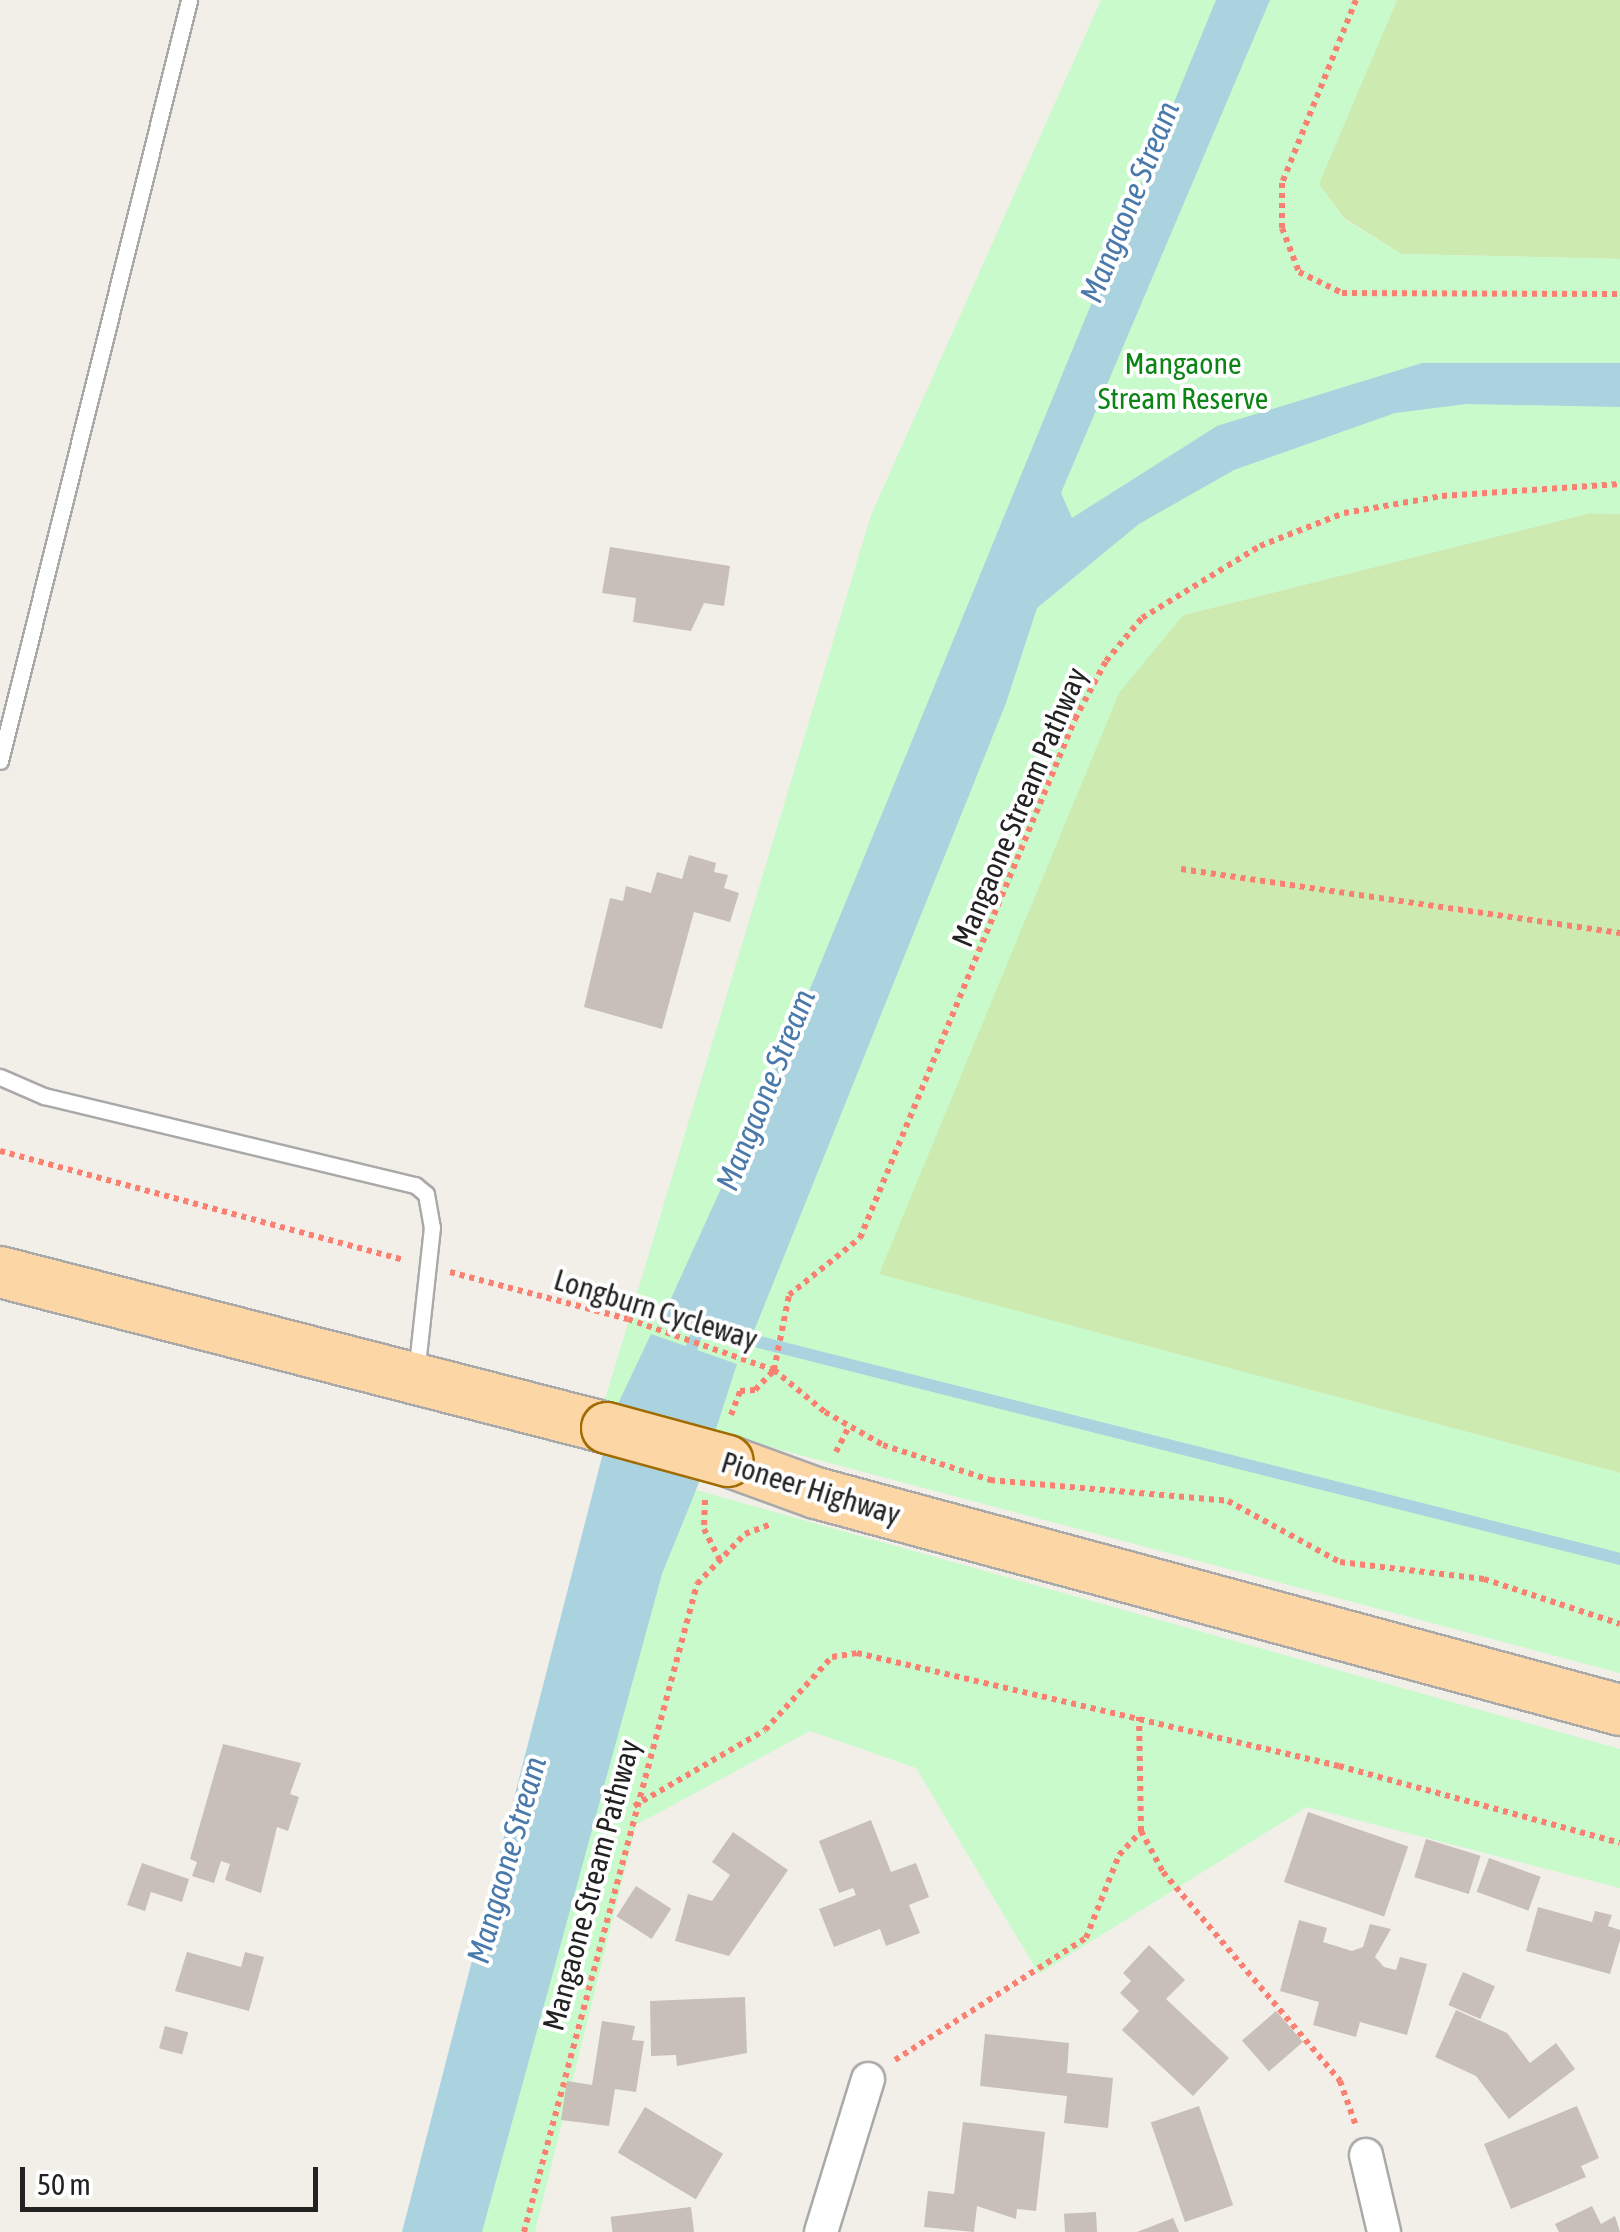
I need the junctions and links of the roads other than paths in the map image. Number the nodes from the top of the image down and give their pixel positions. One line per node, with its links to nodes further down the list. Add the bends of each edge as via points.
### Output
1 (189, 0): 2 (lane)
2 (0, 761)
3 (0, 1077): 5 (lane, via 44,1096 401,1177 431,1208)
4 (0, 1272): 5 (main road, Pioneer Highway)
5 (414, 1381): 6 (main road, Pioneer Highway, bridge, via 607,1428 714,1473 816,1493)
6 (1620, 1710)
7 (868, 2080): 9 (street)
8 (1366, 2155): 10 (street)
9 (821, 2232)
10 (1384, 2232)

